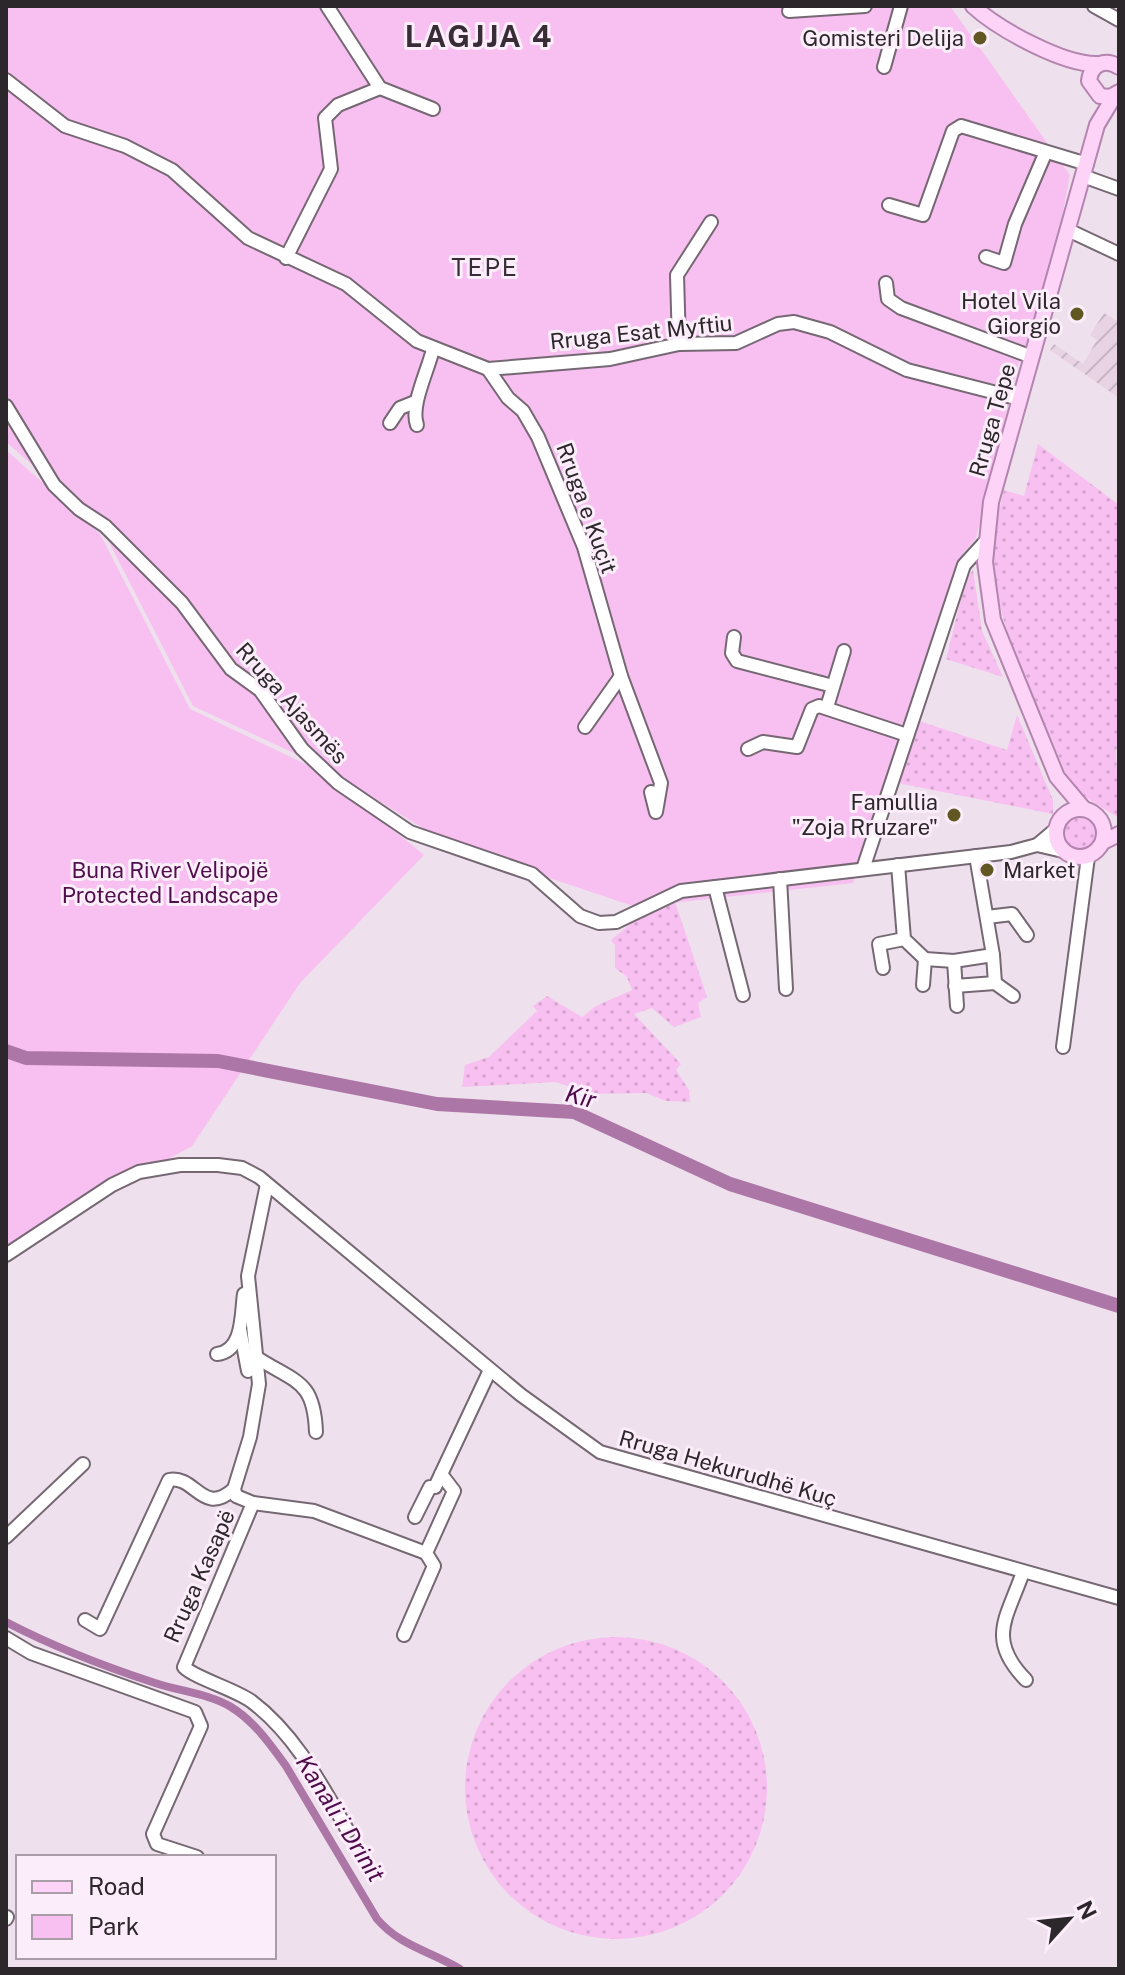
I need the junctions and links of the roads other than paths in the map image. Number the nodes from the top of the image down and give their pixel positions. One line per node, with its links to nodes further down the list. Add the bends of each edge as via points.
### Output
1 (327, 6): 13 (street)
2 (865, 6): 6 (street)
3 (901, 6): 10 (street)
4 (973, 6): 8 (main road, via 993,22)
5 (1094, 6): 7 (street)
6 (789, 11)
7 (1119, 20)
8 (1073, 62): 9 (main road); 12 (main road)
9 (1111, 63): 12 (main road, via 1092,71)
10 (884, 67)
11 (6, 80): 25 (street, via 65,126 125,146 172,170 248,238)
12 (1092, 87): 14 (main road, Rruga Tepe, via 1105,97); 16 (main road, Rruga Tepe)
13 (380, 88): 15 (street); 25 (street, via 338,105 325,118 331,169)
14 (1117, 94): 16 (main road, Rruga Tepe)
15 (433, 109)
16 (1097, 125): 18 (main road, Rruga Tepe)
17 (1045, 154): 18 (street); 20 (street, via 956,128 923,215); 24 (street, via 1004,263)
18 (1085, 170): 19 (street); 22 (main road, Rruga Tepe)
19 (1119, 189)
20 (889, 205)
21 (711, 222): 27 (street, via 677,275)
22 (1068, 230): 23 (street); 29 (main road, Rruga Tepe)
23 (1119, 254)
24 (986, 257)
25 (286, 258): 28 (street, via 346,284)
26 (886, 283): 29 (street, via 888,299 901,308)
27 (679, 344): 30 (street, Rruga Esat Myftiu, via 610,359); 31 (street, Rruga Esat Myftiu, via 736,343 786,321 802,323 907,370)
28 (433, 349): 30 (street); 32 (street)
29 (1032, 357): 31 (main road, Rruga Tepe)
30 (488, 369): 39 (street, Rruga e Kuçit, via 523,411 547,455 584,547)
31 (1020, 399): 36 (main road, Rruga Tepe)
32 (415, 402): 34 (street, via 400,408); 35 (street)
33 (6, 406): 60 (street, Rruga Ajasmës, via 54,485 165,585 231,669 278,712 302,749 348,791 410,832 532,874 580,916 599,923 624,920 671,893)
34 (390, 423)
35 (417, 425)
36 (985, 542): 43 (street, Rruga Tepe, via 964,565); 45 (main road, Rruga Tepe, via 998,636)
37 (734, 637): 40 (street, via 737,661)
38 (844, 651): 40 (street)
39 (621, 676): 42 (street); 46 (street, Rruga e Kuçit, via 661,783 656,812)
40 (833, 686): 41 (street)
41 (827, 707): 43 (street); 44 (street, via 812,709 797,747 763,742)
42 (585, 727)
43 (907, 735): 58 (street, Rruga Tepe)
44 (748, 749)
45 (1061, 785): 47 (main road, Rruga Tepe); 49 (main road, Rruga Tepe)
46 (651, 792)
47 (1084, 809): 48 (main road); 49 (main road, via 1074,809)
48 (1101, 821): 50 (main road); 52 (main road)
49 (1058, 824): 53 (street); 54 (main road)
50 (1119, 828)
51 (1119, 834): 52 (main road)
52 (1103, 842): 56 (main road)
53 (1037, 845): 54 (street); 55 (street)
54 (1063, 851): 56 (main road)
55 (976, 856): 57 (street); 61 (street)
56 (1088, 857): 75 (street)
57 (898, 865): 58 (street); 63 (street)
58 (863, 869): 59 (street)
59 (780, 879): 60 (street); 71 (street)
60 (715, 887): 72 (street)
61 (987, 917): 62 (street, via 1012,914); 64 (street)
62 (1027, 935)
63 (904, 939): 65 (street); 67 (street, via 879,944)
64 (993, 955): 66 (street); 68 (street)
65 (925, 959): 66 (street); 69 (street)
66 (954, 961): 70 (street)
67 (883, 968)
68 (995, 983): 70 (street); 73 (street)
69 (923, 985)
70 (955, 986): 74 (street)
71 (786, 989)
72 (743, 995)
73 (1013, 996)
74 (957, 1006)
75 (1063, 1047)
76 (267, 1184): 77 (street, Rruga Hekurudhë Kuç, via 248,1170 218,1165 139,1172); 78 (street, Rruga Kasapë); 82 (street, Rruga Hekurudhë Kuç)
77 (6, 1255)
78 (248, 1276): 79 (street); 81 (street, Rruga Kasapë)
79 (240, 1329): 80 (street, via 229,1348); 83 (street)
80 (217, 1354)
81 (259, 1359): 84 (street, via 304,1384 315,1409); 87 (street, Rruga Kasapë, via 250,1437)
82 (490, 1370): 86 (street); 92 (street, Rruga Hekurudhë Kuç, via 609,1456)
83 (248, 1371)
84 (316, 1432)
85 (83, 1464): 90 (street)
86 (441, 1474): 89 (street); 91 (street, via 454,1491)
87 (234, 1489): 88 (street, Rruga Kasapë, via 236,1496); 94 (street, Rruga Kasapë, via 209,1499 181,1481 169,1480 100,1629)
88 (253, 1503): 91 (street, Rruga Kasapë, via 314,1511); 98 (street, Rruga Kasapë, via 184,1667 250,1700 279,1727)
89 (415, 1517)
90 (6, 1537)
91 (426, 1553): 95 (street, via 434,1566)
92 (1023, 1572): 93 (street, Rruga Hekurudhë Kuç); 97 (street, via 1000,1633)
93 (1119, 1598)
94 (85, 1620)
95 (404, 1635)
96 (6, 1638): 99 (street, via 31,1653 195,1712 201,1726 153,1834 157,1844)
97 (1026, 1680)
98 (348, 1831)
99 (191, 1855)

